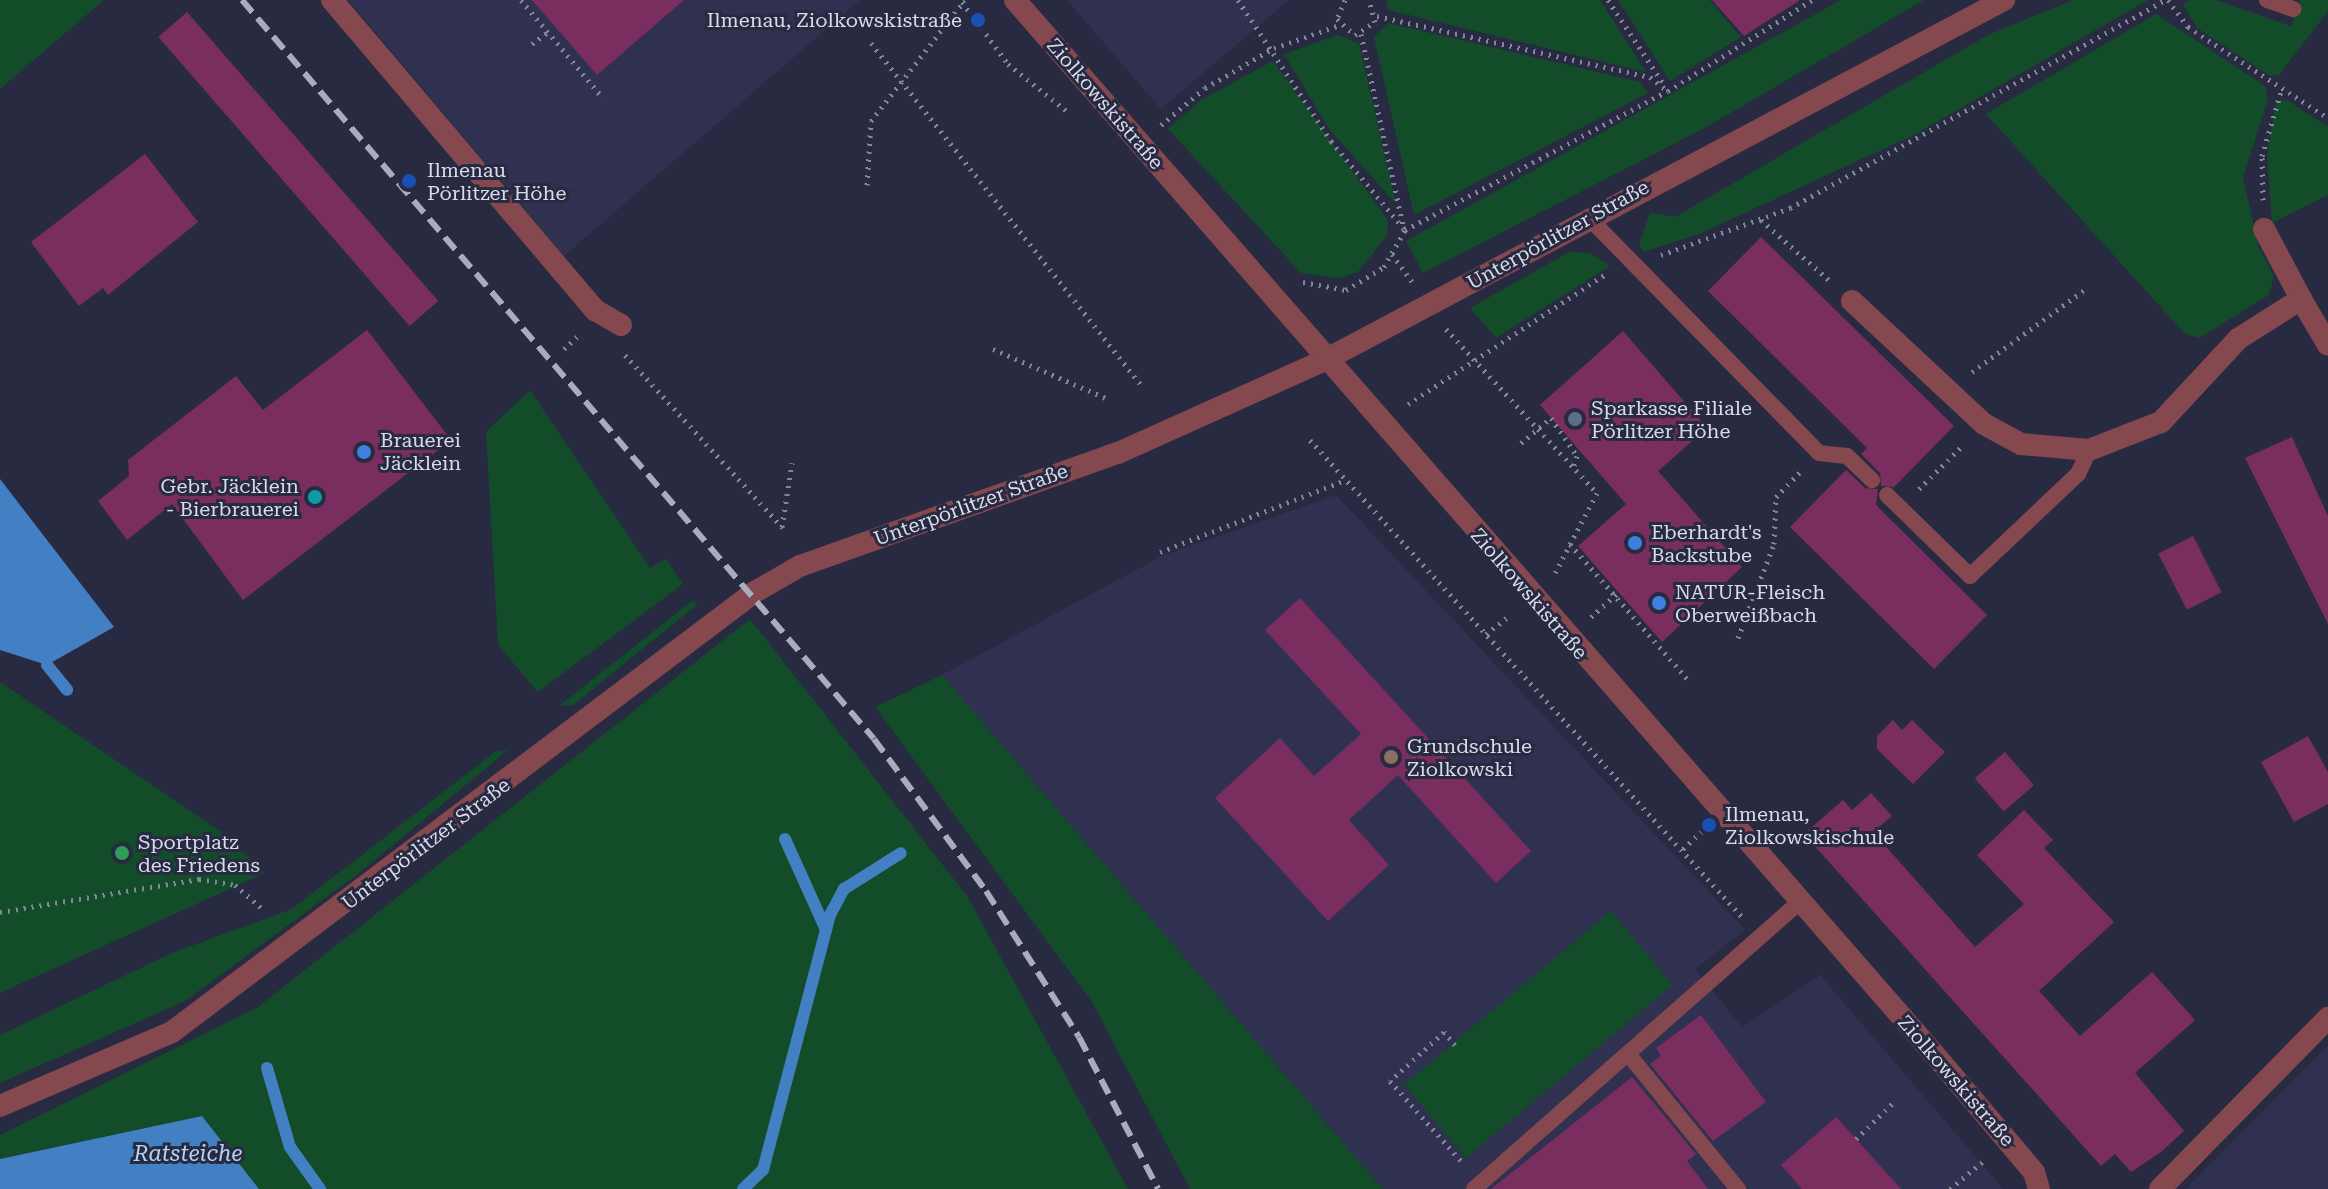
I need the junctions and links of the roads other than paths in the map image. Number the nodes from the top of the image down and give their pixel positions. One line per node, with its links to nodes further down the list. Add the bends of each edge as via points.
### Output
1 (332, 0): 10 (street, via 595,310)
2 (1015, 0): 12 (street, Ziolkowskistraße)
3 (2004, 0): 6 (street, Unterpörlitzer Straße)
4 (2267, 0): 5 (lane)
5 (2293, 9)
6 (1588, 217): 12 (street, Unterpörlitzer Straße); 14 (lane, via 1819,453 1847,456)
7 (2264, 229): 8 (street)
8 (2301, 299): 11 (street); 13 (street, via 2238,339 2161,422)
9 (1852, 301): 13 (street, via 1984,424 2021,444)
10 (621, 325)
11 (2328, 345)
12 (1323, 361): 16 (street, Ziolkowskistraße); 19 (street, Unterpörlitzer Straße, via 1118,453 800,566 753,593 184,1024 74,1080)
13 (2089, 450): 15 (lane, via 2078,474 1970,576)
14 (1872, 480)
15 (1887, 495)
16 (1800, 902): 18 (lane); 22 (street, Ziolkowskistraße, via 2034,1172)
17 (2328, 1018): 23 (street)
18 (1629, 1055): 20 (lane); 21 (lane)
19 (0, 1106)
20 (1477, 1186)
21 (1738, 1189)
22 (2039, 1189)
23 (2160, 1189)

